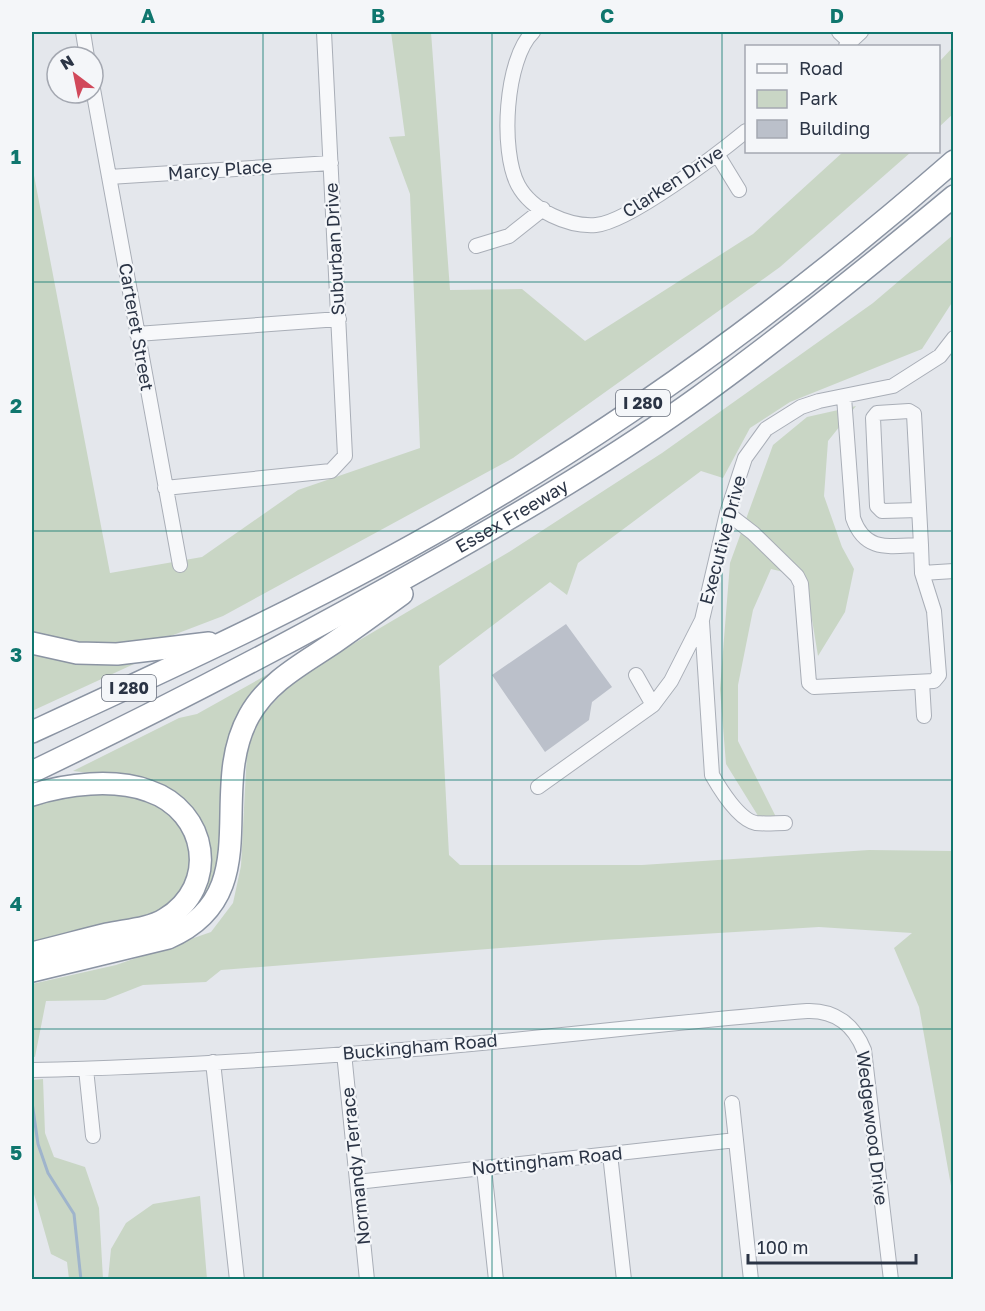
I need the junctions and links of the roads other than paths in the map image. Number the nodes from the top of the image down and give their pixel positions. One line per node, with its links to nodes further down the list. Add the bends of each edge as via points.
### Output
1 (324, 32): 10 (street, Suburban Drive)
2 (839, 32): 5 (street)
3 (861, 32): 5 (street)
4 (527, 33): 14 (street, Clarken Drive, via 510,87 509,139 518,185)
5 (849, 45)
6 (96, 105): 11 (street, Carteret Street)
7 (745, 133): 8 (street, Clarken Drive)
8 (717, 154): 12 (street); 14 (street, Clarken Drive, via 626,215 599,225 577,226)
9 (954, 161): 29 (highway, Essex Freeway / I 280, via 765,316 602,431 481,507)
10 (331, 163): 11 (street, Marcy Place); 16 (street, Suburban Drive)
11 (109, 177): 17 (street, Carteret Street)
12 (739, 190)
13 (954, 196): 23 (highway, Essex Freeway / I 280, via 698,397)
14 (543, 209): 15 (street, via 508,236)
15 (476, 246)
16 (339, 319): 17 (street); 20 (street, Suburban Drive, via 346,444 340,464 331,471 313,474)
17 (138, 334): 20 (street, Carteret Street)
18 (954, 338): 19 (street, Executive Drive, via 940,356 893,386)
19 (844, 397): 22 (street, Executive Drive, via 801,407 766,429 745,459); 24 (street, via 857,532 879,546)
20 (165, 488): 25 (street, Carteret Street)
21 (919, 510): 21 (street, via 882,511 877,506 873,418 877,413 914,414); 24 (street)
22 (727, 513): 28 (street, Executive Drive); 32 (street, via 753,532 801,584 809,683 814,687)
23 (490, 530): 36 (highway, Essex Freeway / I 280, via 304,636); 41 (highway, via 299,665 256,704 238,740 232,764 231,829 224,885 204,917 168,938)
24 (921, 545): 27 (street)
25 (180, 566)
26 (954, 571): 27 (street)
27 (922, 573): 32 (street, via 934,611 939,675 934,681)
28 (702, 620): 33 (street, via 671,681); 39 (street, via 712,775 723,794 748,820)
29 (225, 642): 30 (highway, via 117,654 77,654); 35 (highway, Essex Freeway / I 280)
30 (32, 643)
31 (636, 675): 33 (street)
32 (922, 682): 34 (street)
33 (653, 705): 37 (street)
34 (924, 716)
35 (32, 732)
36 (32, 771)
37 (538, 787)
38 (32, 795): 40 (highway, via 97,785 148,790 185,815 194,828 202,863 195,889 164,920)
39 (785, 822)
40 (32, 953)
41 (32, 971)
42 (807, 1011): 43 (street, Buckingham Road); 58 (street, Wedgewood Drive, via 824,1012 845,1022 864,1050)
43 (344, 1053): 44 (street, Buckingham Road); 52 (street, Normandy Terrace)
44 (213, 1062): 45 (street, Buckingham Road); 53 (street)
45 (86, 1069): 46 (street, Buckingham Road); 48 (street)
46 (32, 1070)
47 (732, 1103): 49 (street)
48 (93, 1136)
49 (736, 1140): 50 (street, Nottingham Road); 57 (street)
50 (610, 1154): 51 (street, Nottingham Road); 56 (street)
51 (484, 1168): 52 (street, Nottingham Road); 55 (street)
52 (357, 1182): 54 (street, Normandy Terrace)
53 (237, 1280)
54 (367, 1280)
55 (496, 1280)
56 (624, 1280)
57 (751, 1280)
58 (891, 1280)

